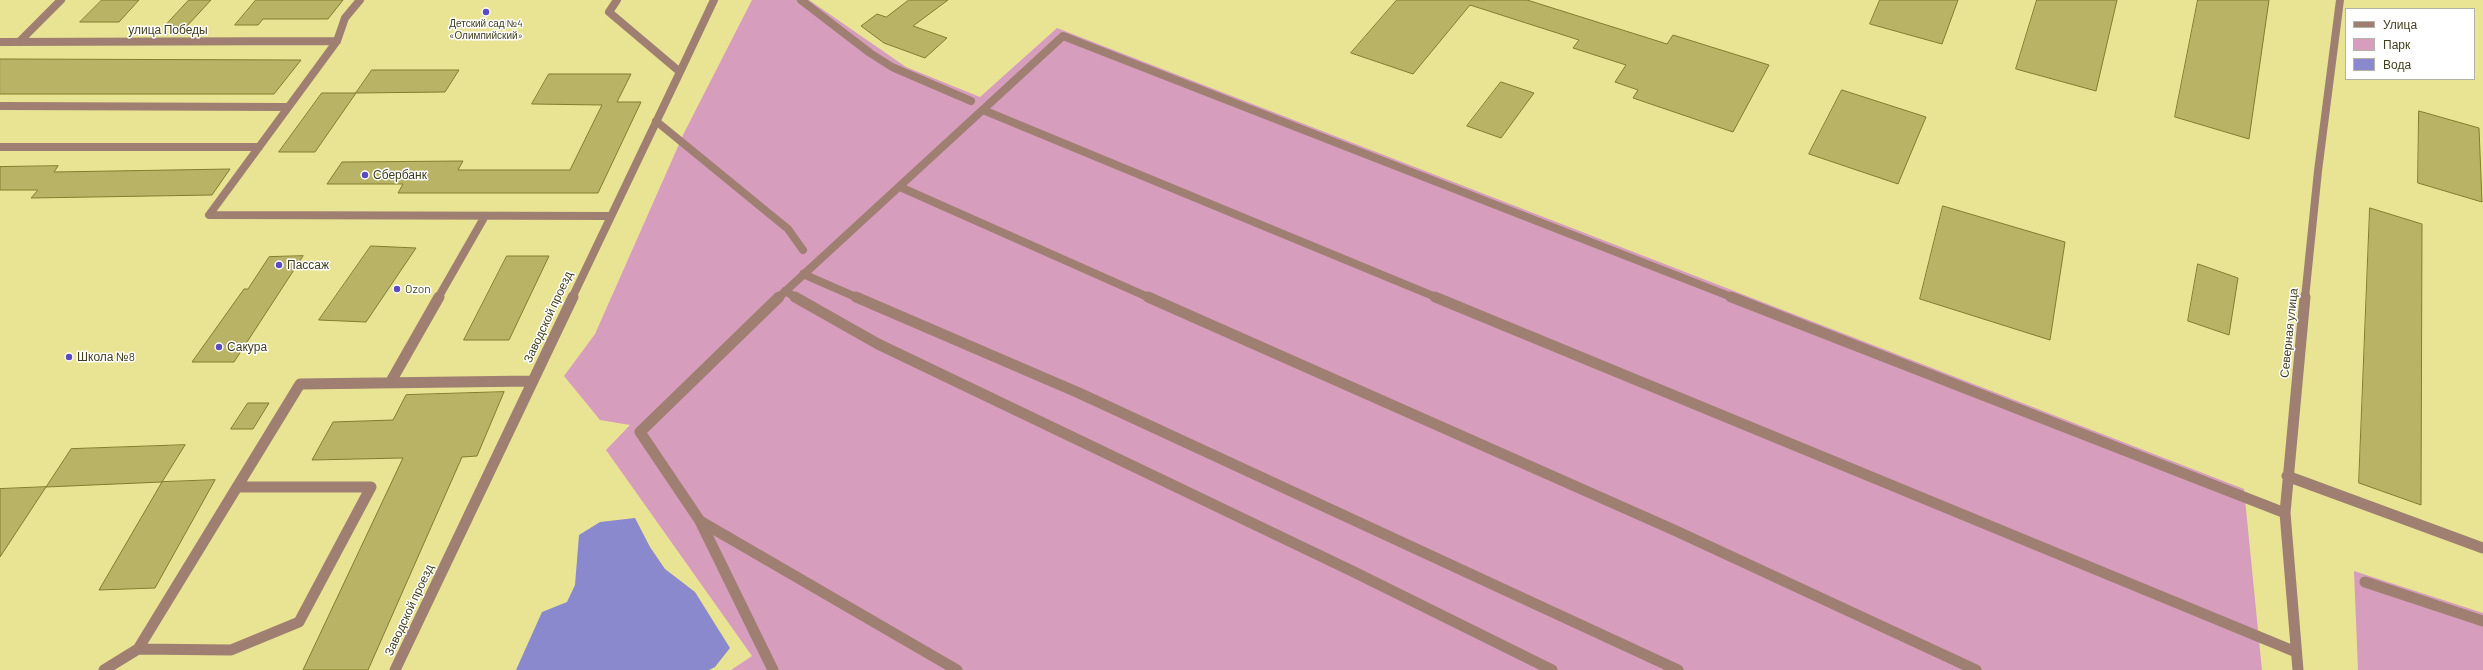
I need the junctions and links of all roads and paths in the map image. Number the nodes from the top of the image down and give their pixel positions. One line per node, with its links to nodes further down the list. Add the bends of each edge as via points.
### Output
1 (61, 0): 9 (street)
2 (360, 0): 7 (street, via 346,18)
3 (617, 0): 10 (street, via 609,12)
4 (714, 0): 10 (street, Заводской проезд)
5 (801, 0): 11 (street, via 892,67)
6 (2340, 0): 26 (street, Северная улица, via 2318,171)
7 (337, 41): 9 (street, улица Победы); 13 (street)
8 (0, 42): 9 (street, улица Победы)
9 (19, 42)
10 (680, 72): 15 (street, Заводской проезд)
11 (971, 101)
12 (0, 106): 13 (street)
13 (287, 107): 17 (street)
14 (983, 110): 18 (street); 28 (street, via 1063,36); 34 (street)
15 (656, 121): 20 (street, Заводской проезд); 21 (street, via 788,229)
16 (0, 146): 17 (street)
17 (259, 147): 19 (street, via 210,215)
18 (900, 187): 22 (street); 41 (street, via 1674,530)
19 (485, 216): 20 (street); 25 (street)
20 (610, 216): 24 (street, Заводской проезд)
21 (803, 250)
22 (803, 274): 23 (street); 40 (street, via 1078,393)
23 (785, 291): 29 (street, via 640,432); 39 (street, via 878,344 1352,571)
24 (532, 381): 25 (street); 36 (street, Заводской проезд)
25 (390, 383): 27 (street, via 300,384)
26 (2288, 476): 28 (street, Северная улица); 30 (street)
27 (237, 487): 33 (street); 33 (street, via 371,487 299,622 231,650)
28 (2285, 513): 34 (street, Северная улица)
29 (700, 520): 37 (street); 38 (street)
30 (2483, 548)
31 (2365, 582): 32 (street)
32 (2483, 621)
33 (138, 649): 35 (street)
34 (2296, 652): 42 (street, Северная улица)
35 (104, 670)
36 (395, 670)
37 (773, 670)
38 (957, 670)
39 (1552, 670)
40 (1678, 670)
41 (1976, 670)
42 (2298, 670)

